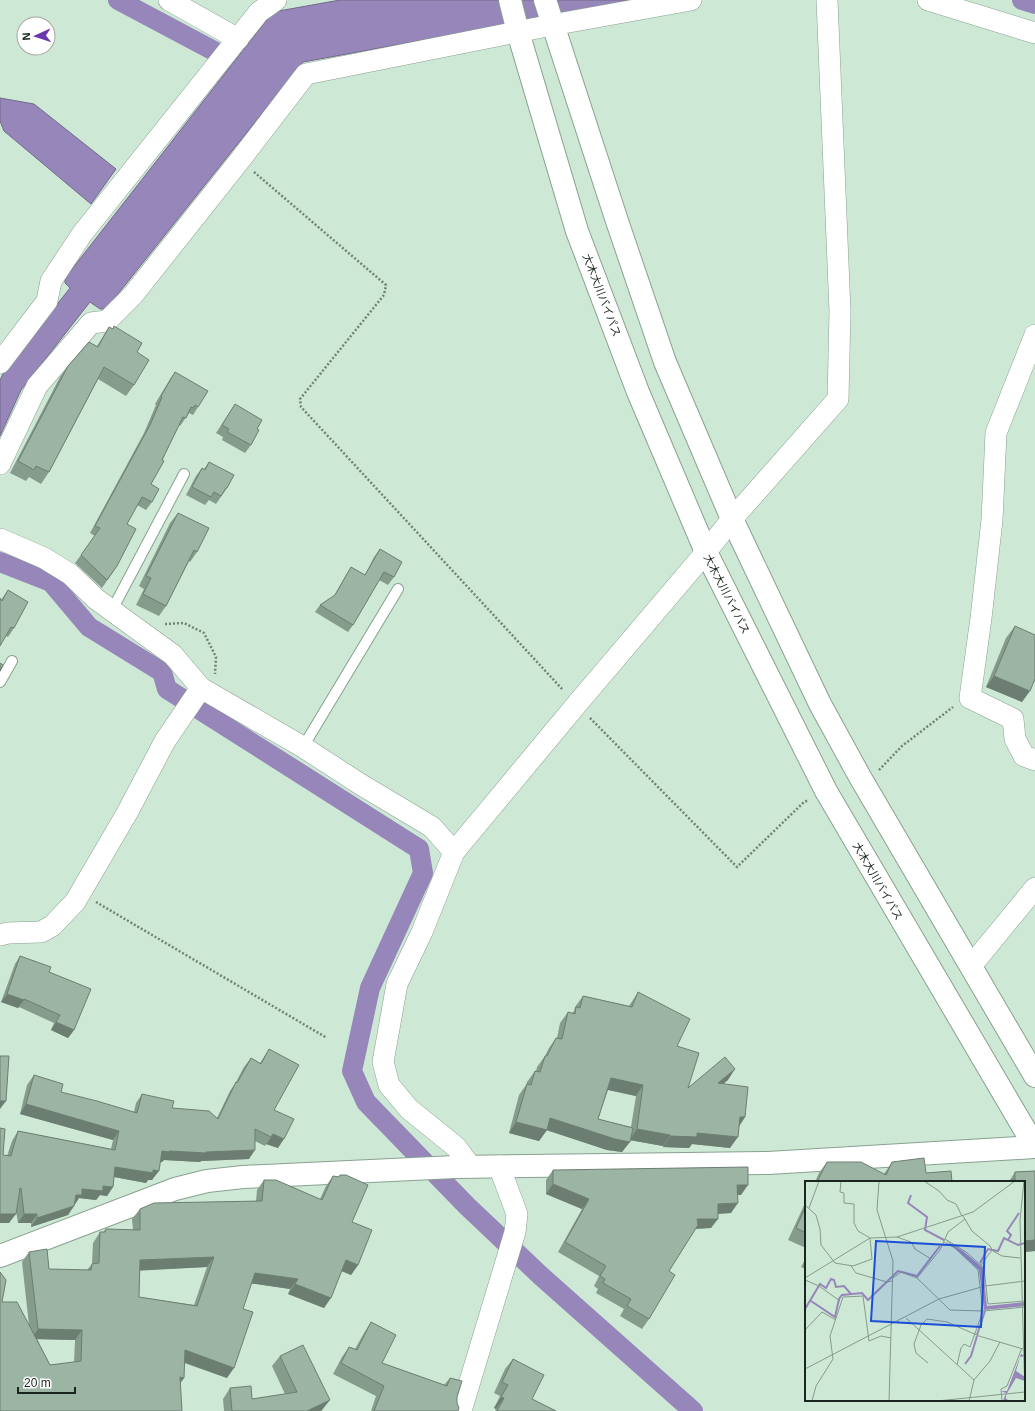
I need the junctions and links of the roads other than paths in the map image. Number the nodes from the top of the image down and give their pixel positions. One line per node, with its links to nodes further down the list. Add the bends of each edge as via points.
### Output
1 (169, 0): 10 (street)
2 (276, 0): 10 (street, via 259,12)
3 (510, 0): 8 (main road, 大木大川バイパス)
4 (691, 0): 7 (street)
5 (827, 0): 15 (street, via 840,311 838,399)
6 (928, 0): 9 (street)
7 (550, 15): 8 (street); 15 (main road, via 665,362)
8 (517, 28): 13 (street, via 306,74 133,296 107,321 91,323 37,386); 17 (main road, 大木大川バイパス, via 577,231 638,392)
9 (1035, 33)
10 (238, 40): 12 (street, via 82,234 51,281 46,301)
11 (1035, 335): 24 (street, via 996,433 992,520 982,618 970,698 1013,718 1015,739 1024,756)
12 (0, 363)
13 (0, 464)
14 (184, 474): 19 (lane)
15 (732, 519): 17 (street); 28 (main road, via 820,704)
16 (0, 539): 19 (street, via 44,558 70,574)
17 (706, 552): 25 (street); 30 (main road, 大木大川バイパス, via 826,791)
18 (398, 589): 23 (lane)
19 (112, 610): 22 (street, via 173,656)
20 (12, 661): 21 (lane)
21 (0, 682)
22 (197, 693): 23 (street); 27 (street, via 165,741 75,902 52,926 41,932)
23 (303, 747): 25 (street, via 432,827)
24 (1035, 760)
25 (454, 852): 32 (street, via 422,932 397,984 384,1062 389,1085 409,1109 456,1147)
26 (1035, 888): 28 (street)
27 (0, 935)
28 (971, 966): 29 (main road)
29 (1035, 1076)
30 (1035, 1147): 31 (main road, via 768,1163)
31 (499, 1166): 32 (main road); 34 (street, via 517,1214 515,1232)
32 (463, 1167): 33 (main road, via 243,1177 206,1182 175,1189)
33 (0, 1256)
34 (461, 1411)

